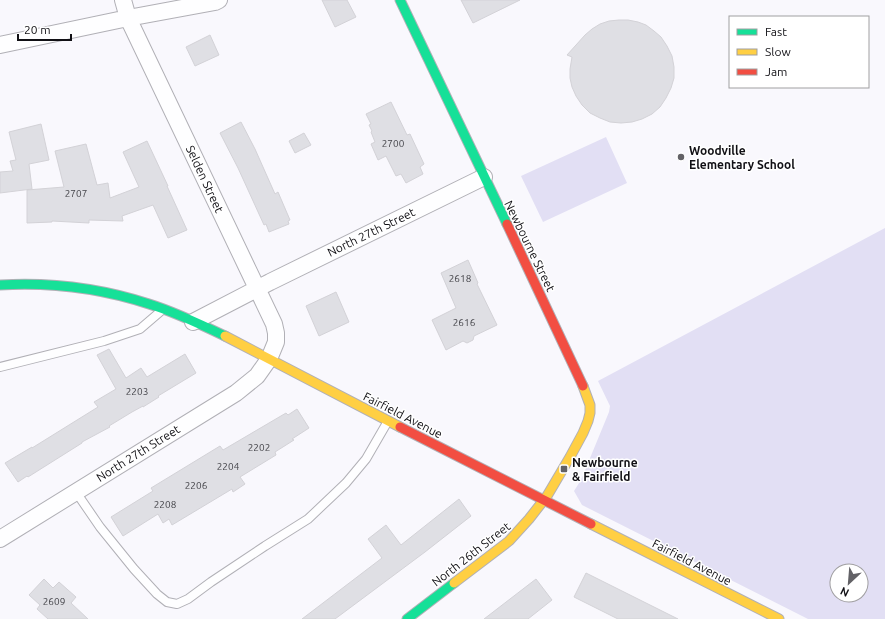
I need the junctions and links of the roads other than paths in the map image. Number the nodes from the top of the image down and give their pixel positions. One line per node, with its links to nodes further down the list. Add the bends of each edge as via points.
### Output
1 (123, 0): 4 (street, Selden Street)
2 (219, 0): 4 (street)
3 (400, 0): 6 (main road, Newbourne Street)
4 (128, 18): 5 (street); 8 (street, Selden Street)
5 (0, 45)
6 (484, 177): 8 (street, North 27th Street); 15 (main road, Newbourne Street, via 588,399 590,413 585,428 564,469)
7 (0, 285): 9 (main road, Fairfield Avenue, via 34,284 91,289 114,293)
8 (257, 289): 10 (street, North 27th Street); 11 (street, Selden Street, via 274,324 276,334 276,342)
9 (163, 309): 10 (main road, Fairfield Avenue); 12 (lane, via 140,329 104,341)
10 (193, 322): 11 (main road, Fairfield Avenue)
11 (268, 359): 13 (main road, Fairfield Avenue); 14 (street, North 27th Street, via 257,376 236,393)
12 (0, 366)
13 (389, 421): 14 (lane, via 366,459 346,483 308,519 177,604 167,602 157,594 134,569); 15 (main road, Fairfield Avenue)
14 (76, 492): 16 (street, North 27th Street)
15 (543, 501): 17 (main road, North 26th Street, via 509,541); 18 (main road, Fairfield Avenue)
16 (0, 539)
17 (407, 619)
18 (779, 619)

